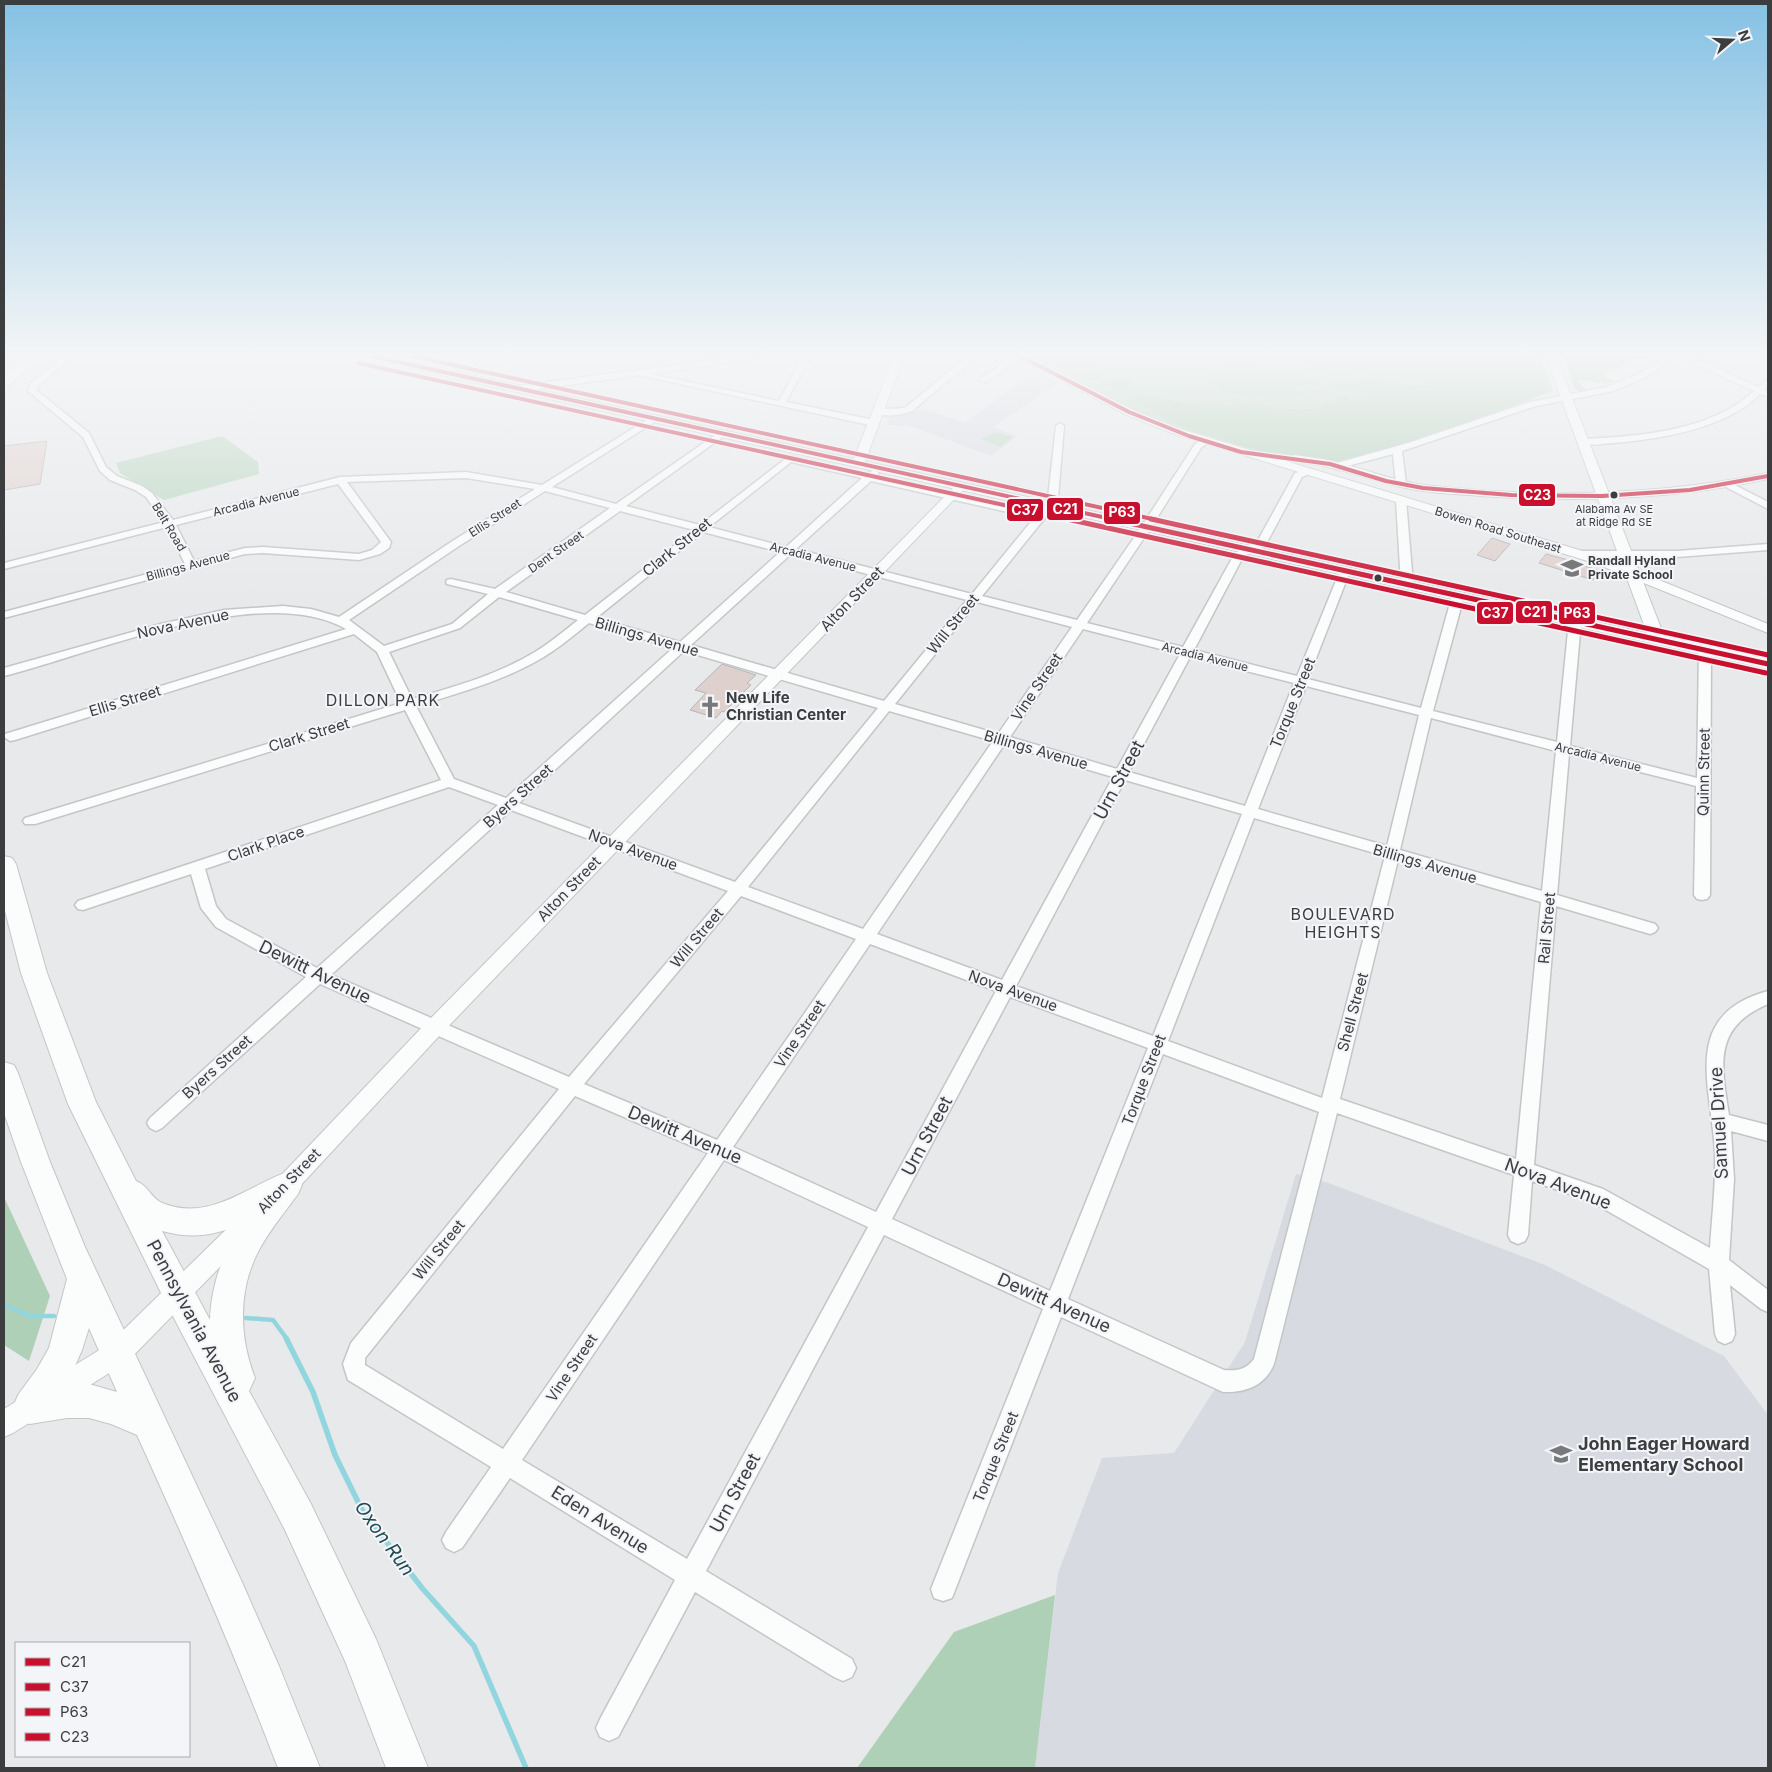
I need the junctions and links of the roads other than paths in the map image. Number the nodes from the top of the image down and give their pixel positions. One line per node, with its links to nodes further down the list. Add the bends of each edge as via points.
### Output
1 (87, 437): 30 (street, Belt Road, via 102,468 114,479 148,494)
2 (625, 437): 23 (street, Ellis Street)
3 (717, 437): 28 (street, Dent Street)
4 (733, 437): 15 (main road)
5 (869, 437): 15 (street)
6 (1059, 437): 29 (street, via 1053,498)
7 (1194, 437): 11 (street)
8 (1437, 437): 13 (street)
9 (1580, 437): 12 (main road)
10 (1642, 437): 12 (street)
11 (1205, 441): 14 (street); 31 (street, Vine Street, via 1198,446)
12 (1582, 442): 25 (main road)
13 (1397, 450): 16 (street); 21 (street)
14 (1241, 452): 16 (street); 17 (street, Bowen Road Southeast)
15 (858, 464): 18 (main road)
16 (1336, 466): 17 (street); 21 (street)
17 (1309, 472): 26 (street, Bowen Road Southeast); 34 (street, Urn Street, via 1298,474 1261,544)
18 (874, 473): 24 (main road); 32 (street, Clark Street, via 789,459); 35 (street, Byers Street)
19 (1768, 476): 22 (street)
20 (340, 480): 23 (street, Arcadia Avenue, via 466,475); 30 (street, Arcadia Avenue); 38 (street, Billings Avenue, via 386,546 359,557 254,550)
21 (1401, 484): 25 (street, via 1492,494)
22 (1729, 485): 25 (street); 27 (street)
23 (543, 488): 28 (street, Arcadia Avenue); 50 (street, Ellis Street)
24 (956, 491): 29 (main road); 42 (street, Alton Street)
25 (1602, 496): 37 (main road)
26 (1402, 500): 36 (street, Bowen Road Southeast); 44 (street)
27 (1768, 506)
28 (619, 507): 32 (street, Arcadia Avenue); 45 (street, Dent Street)
29 (1045, 511): 31 (main road); 47 (street, Will Street)
30 (170, 524): 38 (street, Belt Road); 39 (street, Arcadia Avenue)
31 (1146, 527): 34 (main road); 52 (street, Vine Street)
32 (700, 528): 35 (street, Arcadia Avenue); 49 (street, Clark Street)
33 (1768, 547): 37 (street, via 1683,554)
34 (1249, 550): 40 (main road); 59 (street, Urn Street, via 1240,553)
35 (788, 551): 42 (street, Arcadia Avenue); 56 (street, Byers Street)
36 (1578, 554): 37 (street); 41 (street, Bowen Road Southeast)
37 (1624, 554): 41 (main road)
38 (191, 565): 48 (street, Billings Avenue)
39 (4, 566)
40 (1345, 571): 44 (main road); 63 (street, Torque Street)
41 (1630, 572): 53 (street, Bowen Road Southeast); 55 (main road)
42 (876, 573): 47 (street, Arcadia Avenue); 62 (street, Alton Street)
43 (451, 582): 45 (street, Billings Avenue)
44 (1407, 584): 46 (main road)
45 (497, 593): 49 (street, Billings Avenue); 57 (street, Dent Street, via 456,626)
46 (1458, 596): 51 (main road); 66 (street, Shell Street)
47 (975, 598): 52 (street, Arcadia Avenue); 65 (street, Will Street)
48 (4, 615)
49 (586, 619): 56 (street, Billings Avenue); 64 (street, Clark Street, via 526,663 483,681)
50 (340, 621): 54 (street, Nova Avenue); 61 (street, Nova Avenue, via 278,610 212,615)
51 (1576, 621): 55 (main road); 69 (street, Rail Street)
52 (1079, 625): 59 (street, Arcadia Avenue); 68 (street, Vine Street)
53 (1768, 629)
54 (354, 630): 57 (street, Nova Avenue); 67 (street, Ellis Street)
55 (1657, 639): 58 (main road)
56 (682, 647): 62 (street, Billings Avenue); 73 (street, Byers Street)
57 (382, 650): 64 (street, Nova Avenue)
58 (1705, 650): 60 (main road); 72 (street, Quinn Street)
59 (1187, 653): 63 (street, Arcadia Avenue); 70 (street, Urn Street)
60 (1768, 664)
61 (4, 672)
62 (777, 675): 65 (street, Billings Avenue); 76 (street, Alton Street)
63 (1301, 682): 66 (street, Arcadia Avenue); 74 (street, Torque Street)
64 (408, 704): 71 (street, Nova Avenue); 75 (street, Clark Street)
65 (886, 707): 68 (street, Billings Avenue); 80 (street, Will Street)
66 (1426, 713): 69 (street, Arcadia Avenue); 77 (street, Shell Street)
67 (10, 737)
68 (1001, 740): 70 (street, Billings Avenue); 85 (street, Vine Street)
69 (1564, 748): 72 (street, Arcadia Avenue); 82 (street, Rail Street)
70 (1121, 775): 74 (street, Billings Avenue); 87 (street, Urn Street)
71 (449, 782): 73 (street, Nova Avenue); 79 (street, Clark Place)
72 (1704, 784): 81 (street, Quinn Street)
73 (508, 804): 76 (street, Nova Avenue); 86 (street, Byers Street)
74 (1250, 813): 77 (street, Billings Avenue); 90 (street, Torque Street)
75 (30, 821)
76 (614, 843): 80 (street, Nova Avenue); 89 (street, Alton Street)
77 (1393, 854): 82 (street, Billings Avenue); 93 (street, Shell Street)
78 (4, 864): 99 (highway, Pennsylvania Avenue, via 34,973 82,1104)
79 (197, 868): 83 (street, Clark Place); 86 (street, Dewitt Avenue, via 209,908 220,923)
80 (738, 889): 85 (street, Nova Avenue); 92 (street, Will Street)
81 (1702, 895)
82 (1549, 900): 84 (street, Billings Avenue); 98 (street, Rail Street)
83 (84, 905)
84 (1650, 928)
85 (866, 937): 87 (street, Nova Avenue); 97 (street, Vine Street)
86 (318, 976): 89 (street, Dewitt Avenue); 95 (street, Byers Street)
87 (1006, 989): 90 (street, Nova Avenue); 101 (street, Urn Street)
88 (1768, 997): 94 (street, Samuel Drive, via 1738,1012 1718,1040 1715,1074)
89 (434, 1028): 92 (street, Dewitt Avenue); 100 (street, Alton Street)
90 (1158, 1045): 93 (street, Nova Avenue); 107 (street, Torque Street)
91 (4, 1073): 104 (highway, via 14,1107)
92 (571, 1087): 97 (street, Dewitt Avenue); 110 (street, Will Street, via 358,1350 354,1361)
93 (1329, 1105): 98 (street, Nova Avenue); 111 (street, Shell Street, via 1263,1364 1255,1375 1236,1381 1223,1380)
94 (1720, 1120): 96 (street); 103 (street, Samuel Drive, via 1724,1153)
95 (156, 1123)
96 (1768, 1133)
97 (721, 1150): 101 (street, Dewitt Avenue); 114 (street, Vine Street)
98 (1524, 1170): 102 (street, Rail Street); 103 (street, Nova Avenue, via 1596,1195)
99 (116, 1173): 100 (highway, via 149,1212 185,1223 206,1223 237,1212); 105 (highway, Pennsylvania Avenue)
100 (287, 1185): 105 (street, Alton Street); 115 (highway, via 248,1240 233,1274 225,1335 233,1367 259,1419)
101 (880, 1224): 107 (street, Dewitt Avenue); 117 (street, Urn Street)
102 (1518, 1235)
103 (1719, 1264): 106 (street, Nova Avenue); 108 (street, Samuel Drive)
104 (83, 1280): 109 (highway); 112 (highway, via 67,1348 55,1373)
105 (177, 1292): 109 (street, Alton Street); 115 (highway, Pennsylvania Avenue)
106 (1768, 1302)
107 (1056, 1304): 111 (street, Dewitt Avenue); 118 (street, Torque Street)
108 (1725, 1334)
109 (118, 1353): 112 (street, Alton Street); 113 (highway)
110 (356, 1372): 114 (street, Eden Avenue)
111 (1207, 1372)
112 (17, 1416): 113 (highway, via 64,1402 88,1401)
113 (147, 1422): 121 (highway, via 230,1596)
114 (507, 1463): 116 (street, Vine Street); 117 (street, Eden Avenue)
115 (298, 1517): 122 (highway, Pennsylvania Avenue, via 362,1653)
116 (454, 1540)
117 (691, 1576): 119 (street, Eden Avenue); 120 (street, Urn Street)
118 (943, 1589)
119 (844, 1668)
120 (609, 1728)
121 (299, 1768)
122 (407, 1768)

